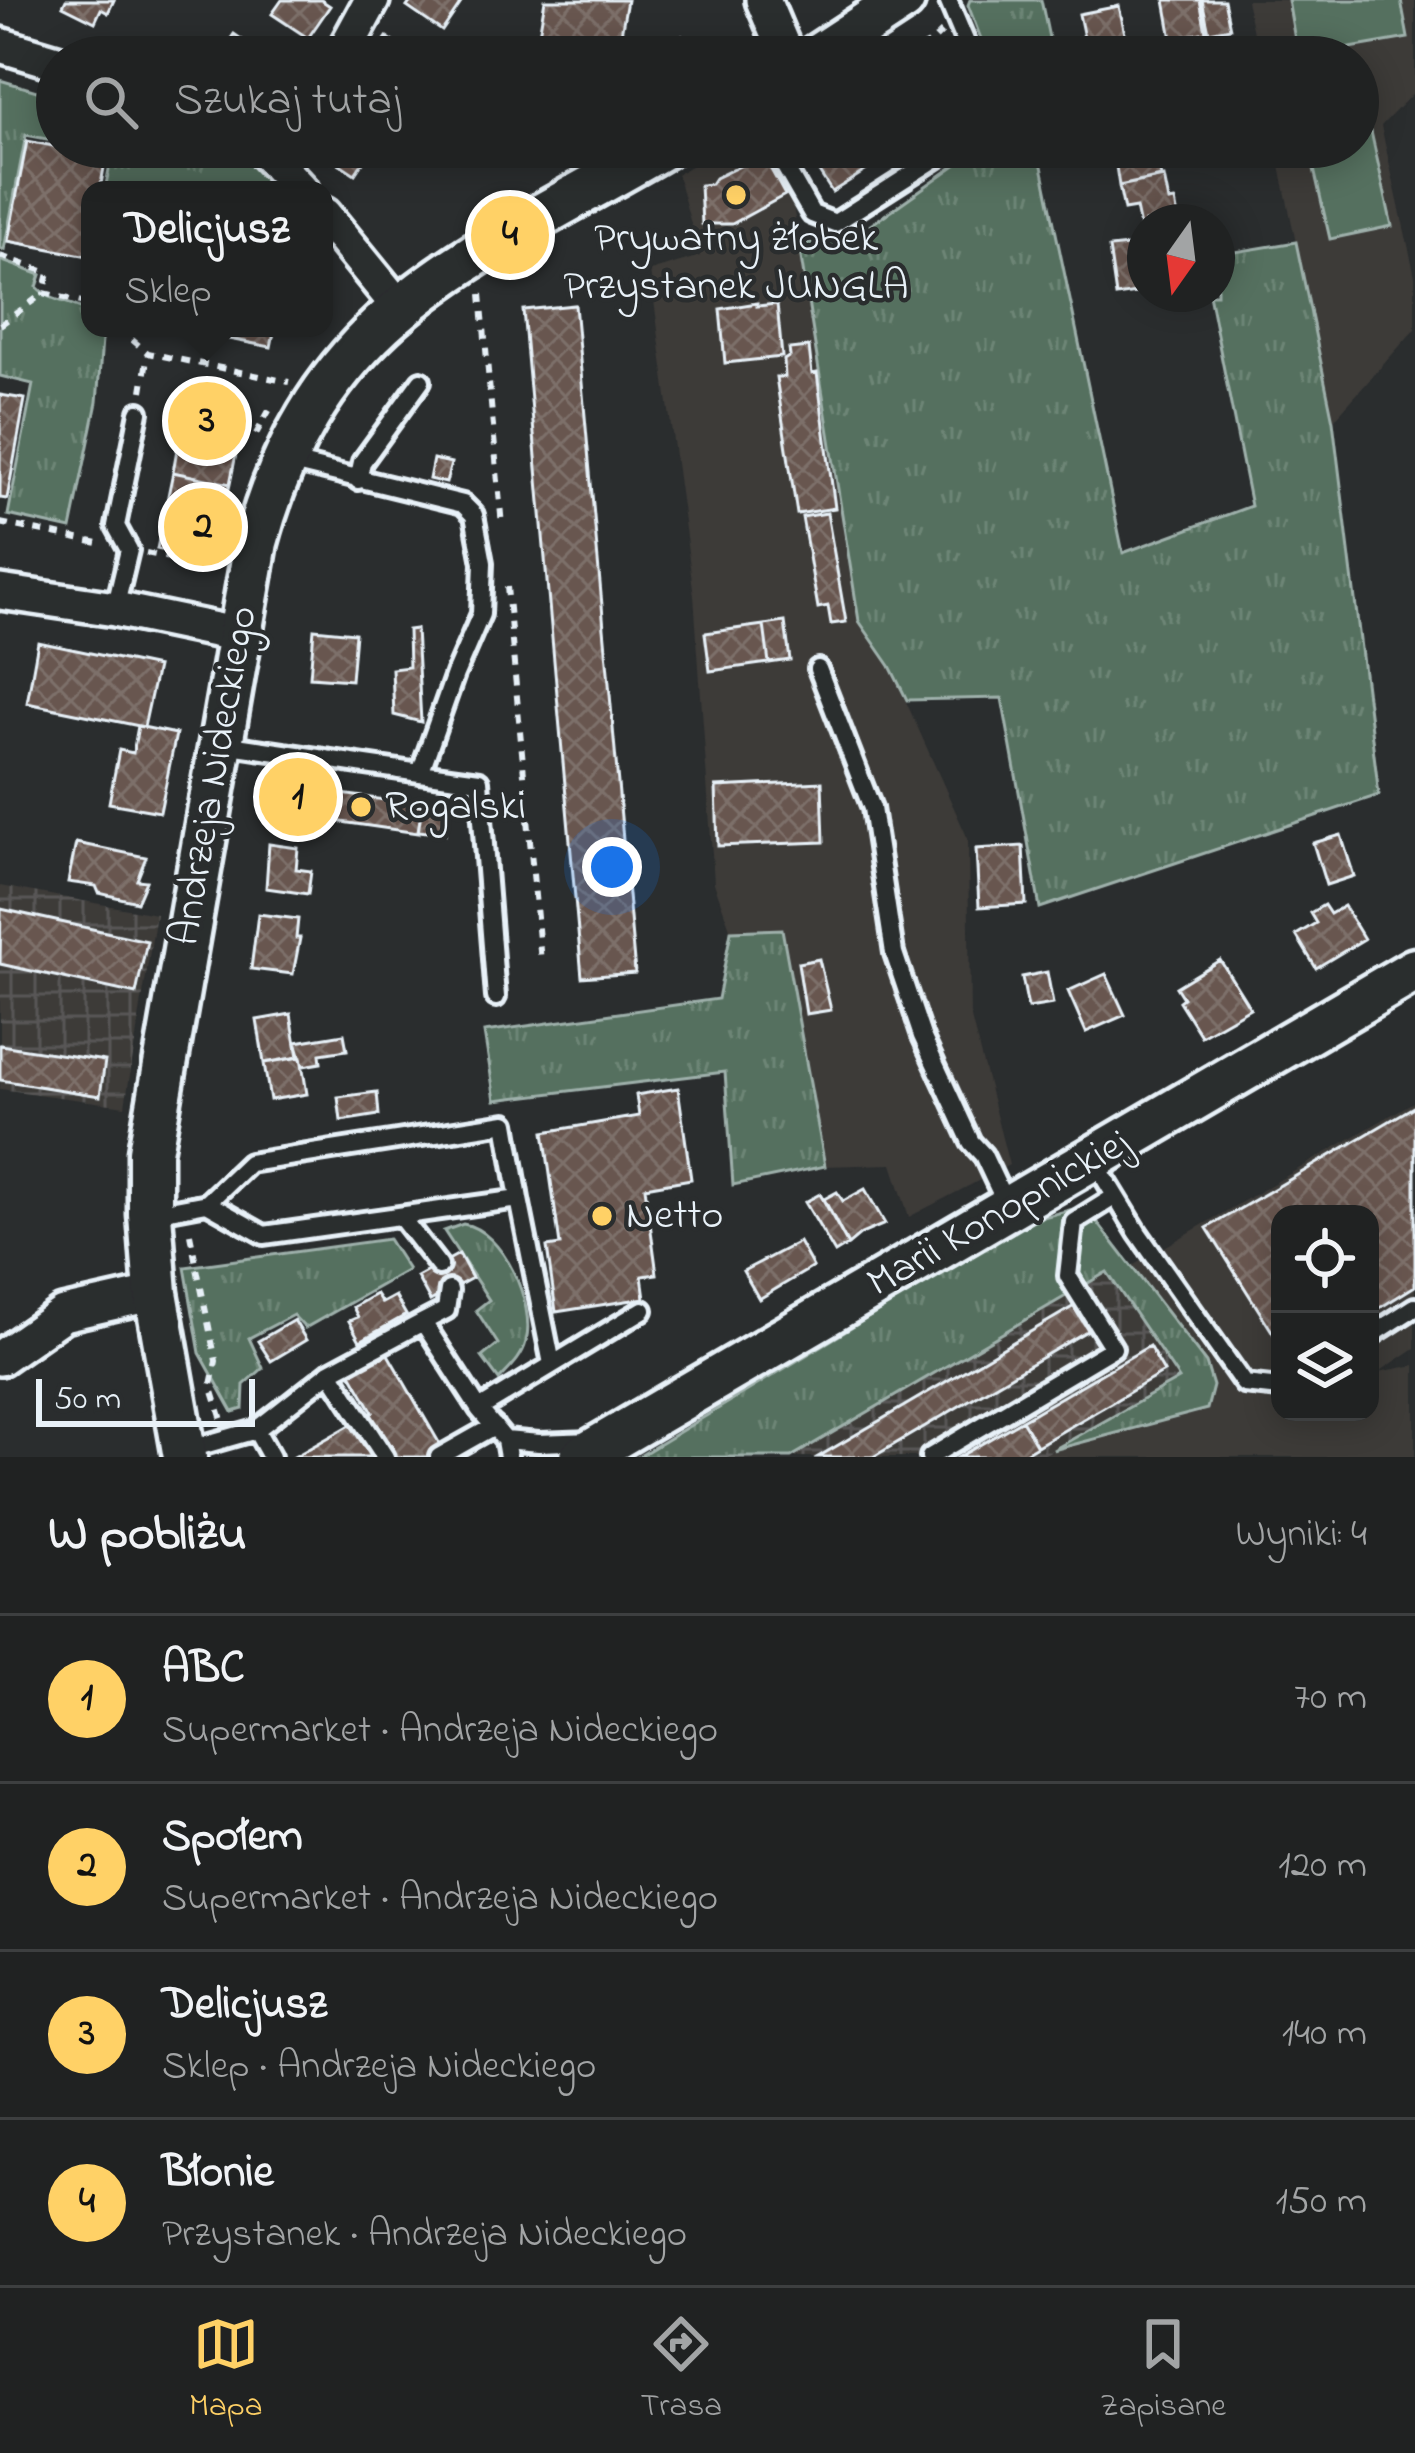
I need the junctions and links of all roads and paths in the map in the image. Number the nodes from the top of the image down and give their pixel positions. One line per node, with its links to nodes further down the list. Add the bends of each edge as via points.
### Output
1 (372, 0): 5 (street)
2 (763, 0): 6 (street)
3 (903, 0): 7 (street)
4 (948, 0): 8 (lane)
5 (352, 36)
6 (778, 36)
7 (848, 36)
8 (963, 36)
9 (0, 45): 10 (street)
10 (36, 56)
11 (627, 168): 19 (street, Andrzeja Nideckiego)
12 (786, 168): 13 (lane, via 812,214 836,223)
13 (921, 168)
14 (333, 226): 19 (street)
15 (0, 256): 17 (path, via 49,273)
16 (479, 278): 30 (path)
17 (44, 292): 18 (path); 20 (path)
18 (81, 302)
19 (399, 307): 27 (street, Andrzeja Nideckiego)
20 (0, 325)
21 (129, 337): 22 (path)
22 (148, 353): 25 (path); 26 (path)
23 (301, 369): 25 (path)
24 (422, 381): 28 (lane, via 362,462)
25 (291, 382): 27 (path, via 261,420)
26 (139, 414): 31 (lane, via 116,526)
27 (269, 450): 28 (lane); 36 (street, Andrzeja Nideckiego)
28 (358, 480): 39 (lane, via 445,497 474,515 481,614)
29 (0, 523): 31 (path)
30 (502, 528)
31 (129, 550): 32 (path); 35 (lane)
32 (220, 569)
33 (506, 573): 40 (path)
34 (0, 592): 35 (street)
35 (115, 609): 36 (street)
36 (239, 635): 38 (street, Andrzeja Nideckiego)
37 (818, 669): 47 (lane, via 872,808 894,953 922,1036)
38 (220, 743): 39 (lane); 48 (street, Andrzeja Nideckiego, via 153,1125)
39 (420, 773): 42 (lane, via 479,782)
40 (541, 962)
41 (1415, 970): 43 (street, Marii Konopnickiej)
42 (496, 997)
43 (1094, 1160): 44 (lane); 47 (street, Marii Konopnickiej)
44 (1114, 1197): 60 (lane, via 1244,1384); 69 (lane, via 1074,1222 1068,1276 1113,1348)
45 (519, 1199): 46 (lane, via 506,1123 249,1163); 49 (lane); 58 (lane)
46 (207, 1203): 48 (lane); 49 (lane, via 264,1235)
47 (1009, 1209): 64 (street, Marii Konopnickiej)
48 (149, 1214): 52 (street, Andrzeja Nideckiego)
49 (400, 1216): 50 (lane)
50 (439, 1266)
51 (449, 1290): 55 (lane, via 446,1310)
52 (156, 1293): 57 (street, via 63,1314); 65 (street, Andrzeja Nideckiego)
53 (1415, 1307): 56 (lane)
54 (643, 1310): 58 (lane)
55 (423, 1322): 59 (lane); 61 (lane)
56 (1379, 1330)
57 (0, 1358)
58 (552, 1364): 61 (lane)
59 (330, 1372): 62 (lane); 67 (lane)
60 (1271, 1387)
61 (479, 1409): 63 (lane)
62 (256, 1430): 65 (lane); 66 (lane)
63 (502, 1441): 64 (lane); 68 (lane)
64 (596, 1449)
65 (186, 1455)
66 (271, 1457)
67 (385, 1457)
68 (439, 1457)
69 (930, 1457)

